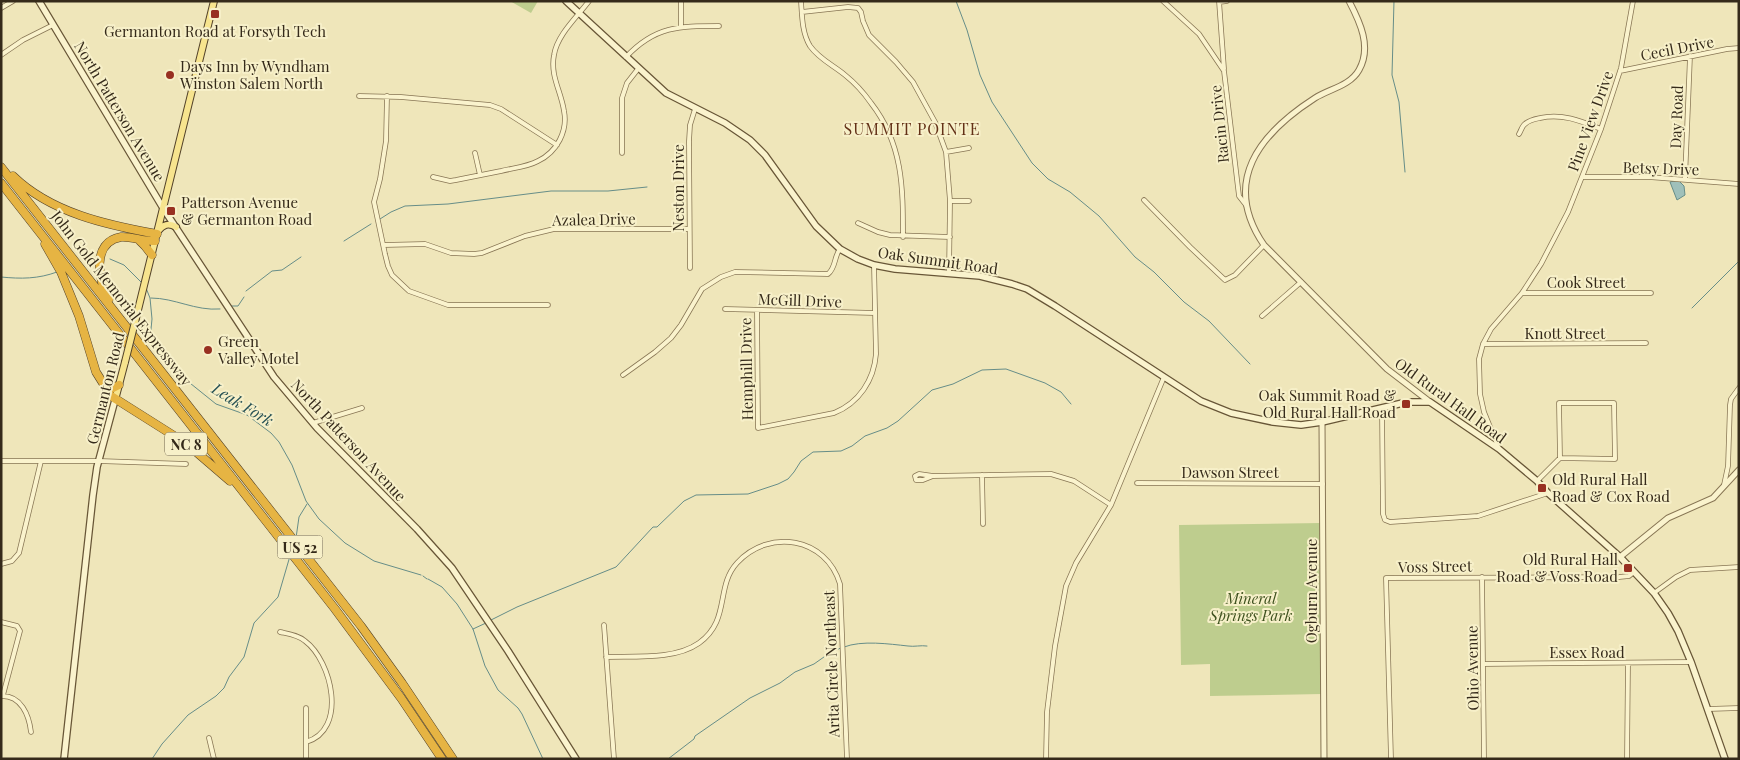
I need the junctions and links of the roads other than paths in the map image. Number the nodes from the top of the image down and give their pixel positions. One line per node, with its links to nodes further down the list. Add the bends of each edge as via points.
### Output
1 (12, 1): 13 (street)
2 (39, 1): 16 (main road, North Patterson Avenue)
3 (214, 1): 48 (main road, Germanton Road)
4 (566, 1): 15 (main road, Oak Summit Road)
5 (589, 1): 15 (street)
6 (681, 1): 17 (street)
7 (801, 1): 14 (street)
8 (1163, 1): 24 (street, Racin Drive, via 1198,34)
9 (1227, 1): 12 (street)
10 (1349, 1): 47 (street, Old Rural Hall Road, via 1365,45 1358,72 1288,117 1263,143 1248,171 1244,190)
11 (1633, 1): 25 (street, Pine View Drive)
12 (1219, 2): 24 (street)
13 (1, 8)
14 (802, 12): 33 (street, via 858,8 869,35 913,82 935,122); 54 (street, via 810,45 855,84 887,128 901,170)
15 (579, 14): 22 (main road, Oak Summit Road); 31 (street, via 562,36 554,54 554,79 565,116)
16 (53, 25): 20 (street); 48 (main road, North Patterson Avenue)
17 (681, 26): 18 (street); 22 (street, via 651,36)
18 (719, 26)
19 (1739, 48): 21 (street, Cecil Drive)
20 (1, 55)
21 (1690, 56): 25 (street, Cecil Drive); 41 (street, Day Road)
22 (626, 57): 23 (main road, Oak Summit Road)
23 (638, 69): 28 (main road, Oak Summit Road, via 666,93); 35 (street, via 627,83 622,98)
24 (1224, 71): 47 (street, Racin Drive, via 1239,196)
25 (1620, 71): 29 (street, Pine View Drive)
26 (359, 96): 27 (street)
27 (387, 96): 31 (street, via 494,106); 57 (street, via 386,141 374,202)
28 (695, 109): 52 (street, Neston Drive, via 689,141); 59 (main road, Oak Summit Road, via 743,134 760,149 816,226)
29 (1601, 129): 30 (street, via 1553,116 1524,124); 40 (street, Pine View Drive)
30 (1519, 134)
31 (557, 145): 38 (street, via 532,164)
32 (969, 148): 33 (street)
33 (946, 152): 45 (street)
34 (475, 153): 38 (street)
35 (622, 153)
36 (1, 162): 53 (highway, via 28,189 59,207)
37 (1, 167): 72 (highway, John Gold Memorial Expressway / US 52)
38 (480, 175): 39 (street, via 450,181)
39 (434, 177)
40 (1582, 177): 41 (street, Betsy Drive); 65 (street, Pine View Drive, via 1552,244)
41 (1685, 179): 43 (street, Betsy Drive)
42 (1, 183): 49 (highway, John Gold Memorial Expressway / US 52)
43 (1739, 184)
44 (1144, 200): 58 (street, via 1225,280 1235,275)
45 (950, 201): 46 (street); 55 (street)
46 (969, 201)
47 (1246, 205): 58 (street, Old Rural Hall Road, via 1254,229)
48 (163, 208): 51 (main road, North Patterson Avenue); 53 (main road, Germanton Road)
49 (22, 209): 78 (highway, via 61,272 96,372); 100 (highway, John Gold Memorial Expressway / US 52)
50 (858, 223): 54 (street, via 878,232)
51 (176, 227): 53 (main road, via 165,225); 85 (main road, North Patterson Avenue, via 274,376)
52 (689, 229): 57 (street, Azalea Drive, via 554,229 474,254 451,253 425,244); 62 (street, Neston Drive)
53 (157, 236): 56 (highway); 60 (main road, Germanton Road)
54 (903, 237): 55 (street)
55 (950, 237): 63 (street)
56 (140, 241): 60 (highway); 72 (highway, via 130,237 116,238 106,245 100,258 104,288)
57 (384, 245): 67 (street, via 388,266 399,282 409,291 434,301 453,305)
58 (1264, 245): 64 (street, Old Rural Hall Road)
59 (840, 248): 61 (main road, Oak Summit Road); 75 (street, via 828,274 734,272 710,283 700,292 671,338)
60 (152, 255): 77 (main road, Germanton Road, bridge)
61 (874, 264): 63 (main road, Oak Summit Road); 70 (street)
62 (690, 268)
63 (949, 273): 76 (main road, Oak Summit Road, via 980,276 1027,289)
64 (1301, 282): 71 (street); 81 (street, Old Rural Hall Road, via 1387,369)
65 (1522, 293): 66 (street, Cook Street); 74 (street, Pine View Drive, via 1491,329)
66 (1651, 293)
67 (548, 306)
68 (725, 309): 69 (street, McGill Drive)
69 (757, 310): 70 (street, McGill Drive); 70 (street, Hemphill Drive, via 758,428 827,415 858,397 874,368)
70 (875, 313)
71 (1262, 316)
72 (120, 318): 127 (highway, John Gold Memorial Expressway / US 52, via 361,626)
73 (1646, 343): 74 (street, Knott Street)
74 (1483, 344): 86 (street, via 1480,394)
75 (623, 375)
76 (1164, 377): 84 (main road, Oak Summit Road, via 1201,401 1231,413 1283,424); 101 (street)
77 (119, 385): 78 (highway); 80 (main road, Germanton Road)
78 (106, 388): 80 (highway)
79 (1739, 388): 98 (street, via 1730,405 1728,466)
80 (115, 400): 90 (main road, Germanton Road); 100 (highway, NC 8, via 187,444)
81 (1430, 402): 83 (main road, Oak Summit Road, via 1407,402); 86 (main road, Old Rural Hall Road)
82 (362, 408): 85 (street)
83 (1382, 409): 84 (main road, Oak Summit Road); 99 (street, via 1384,520 1478,516)
84 (1322, 422): 97 (street, Ogburn Avenue)
85 (312, 423): 128 (main road, North Patterson Avenue, via 452,568)
86 (1499, 449): 95 (main road, Old Rural Hall Road)
87 (1560, 458): 87 (street, via 1615,459 1614,403 1559,403); 95 (street)
88 (1, 461): 89 (street)
89 (41, 461): 90 (street); 104 (street, via 19,553 12,561)
90 (99, 461): 91 (street); 123 (main road, Germanton Road, via 91,507)
91 (186, 464)
92 (1739, 470): 98 (street)
93 (982, 475): 94 (street); 101 (street, via 1037,473 1063,477); 102 (street)
94 (933, 476)
95 (1537, 480): 99 (main road, Old Rural Hall Road)
96 (1137, 483): 97 (street, Dawson Street)
97 (1323, 484): 132 (street, Ogburn Avenue)
98 (1724, 486): 103 (street, via 1707,502 1660,524)
99 (1548, 493): 103 (main road, Old Rural Hall Road)
100 (249, 500): 126 (highway, John Gold Memorial Expressway / US 52, via 402,698)
101 (1111, 504): 131 (street, via 1076,563 1064,592 1047,712)
102 (983, 524)
103 (1620, 557): 106 (main road, Old Rural Hall Road)
104 (1, 564)
105 (1739, 567): 108 (street, via 1690,570)
106 (1634, 572): 107 (street, Voss Street, via 1620,577); 108 (main road, Old Rural Hall Road)
107 (1482, 577): 115 (street, Ohio Avenue); 133 (street, Voss Street, via 1386,578)
108 (1654, 593): 113 (main road, Old Rural Hall Road, via 1674,621)
109 (1, 622): 116 (street, via 17,626 20,631)
110 (604, 625): 112 (street)
111 (280, 632): 122 (street, via 293,634 307,642 321,660 329,682 332,705 328,723 322,733)
112 (606, 657): 129 (street); 130 (street, Arita Circle Northeast, via 668,654 690,649 717,623 728,579 737,562 768,543 805,545 828,562 840,584)
113 (1691, 662): 114 (street, Essex Road); 119 (main road, Old Rural Hall Road)
114 (1628, 663): 115 (street, Essex Road); 135 (street)
115 (1483, 664): 134 (street, Ohio Avenue)
116 (2, 696): 120 (street, via 14,698 22,706)
117 (306, 708): 122 (street)
118 (1739, 708): 119 (street)
119 (1708, 709): 136 (main road, Old Rural Hall Road)
120 (31, 732)
121 (209, 738): 124 (street)
122 (306, 742): 125 (street)
123 (64, 759)
124 (214, 759)
125 (306, 759)
126 (442, 759)
127 (453, 759)
128 (576, 759)
129 (614, 759)
130 (847, 759)
131 (1046, 759)
132 (1324, 759)
133 (1391, 759)
134 (1484, 759)
135 (1627, 759)
136 (1725, 759)

